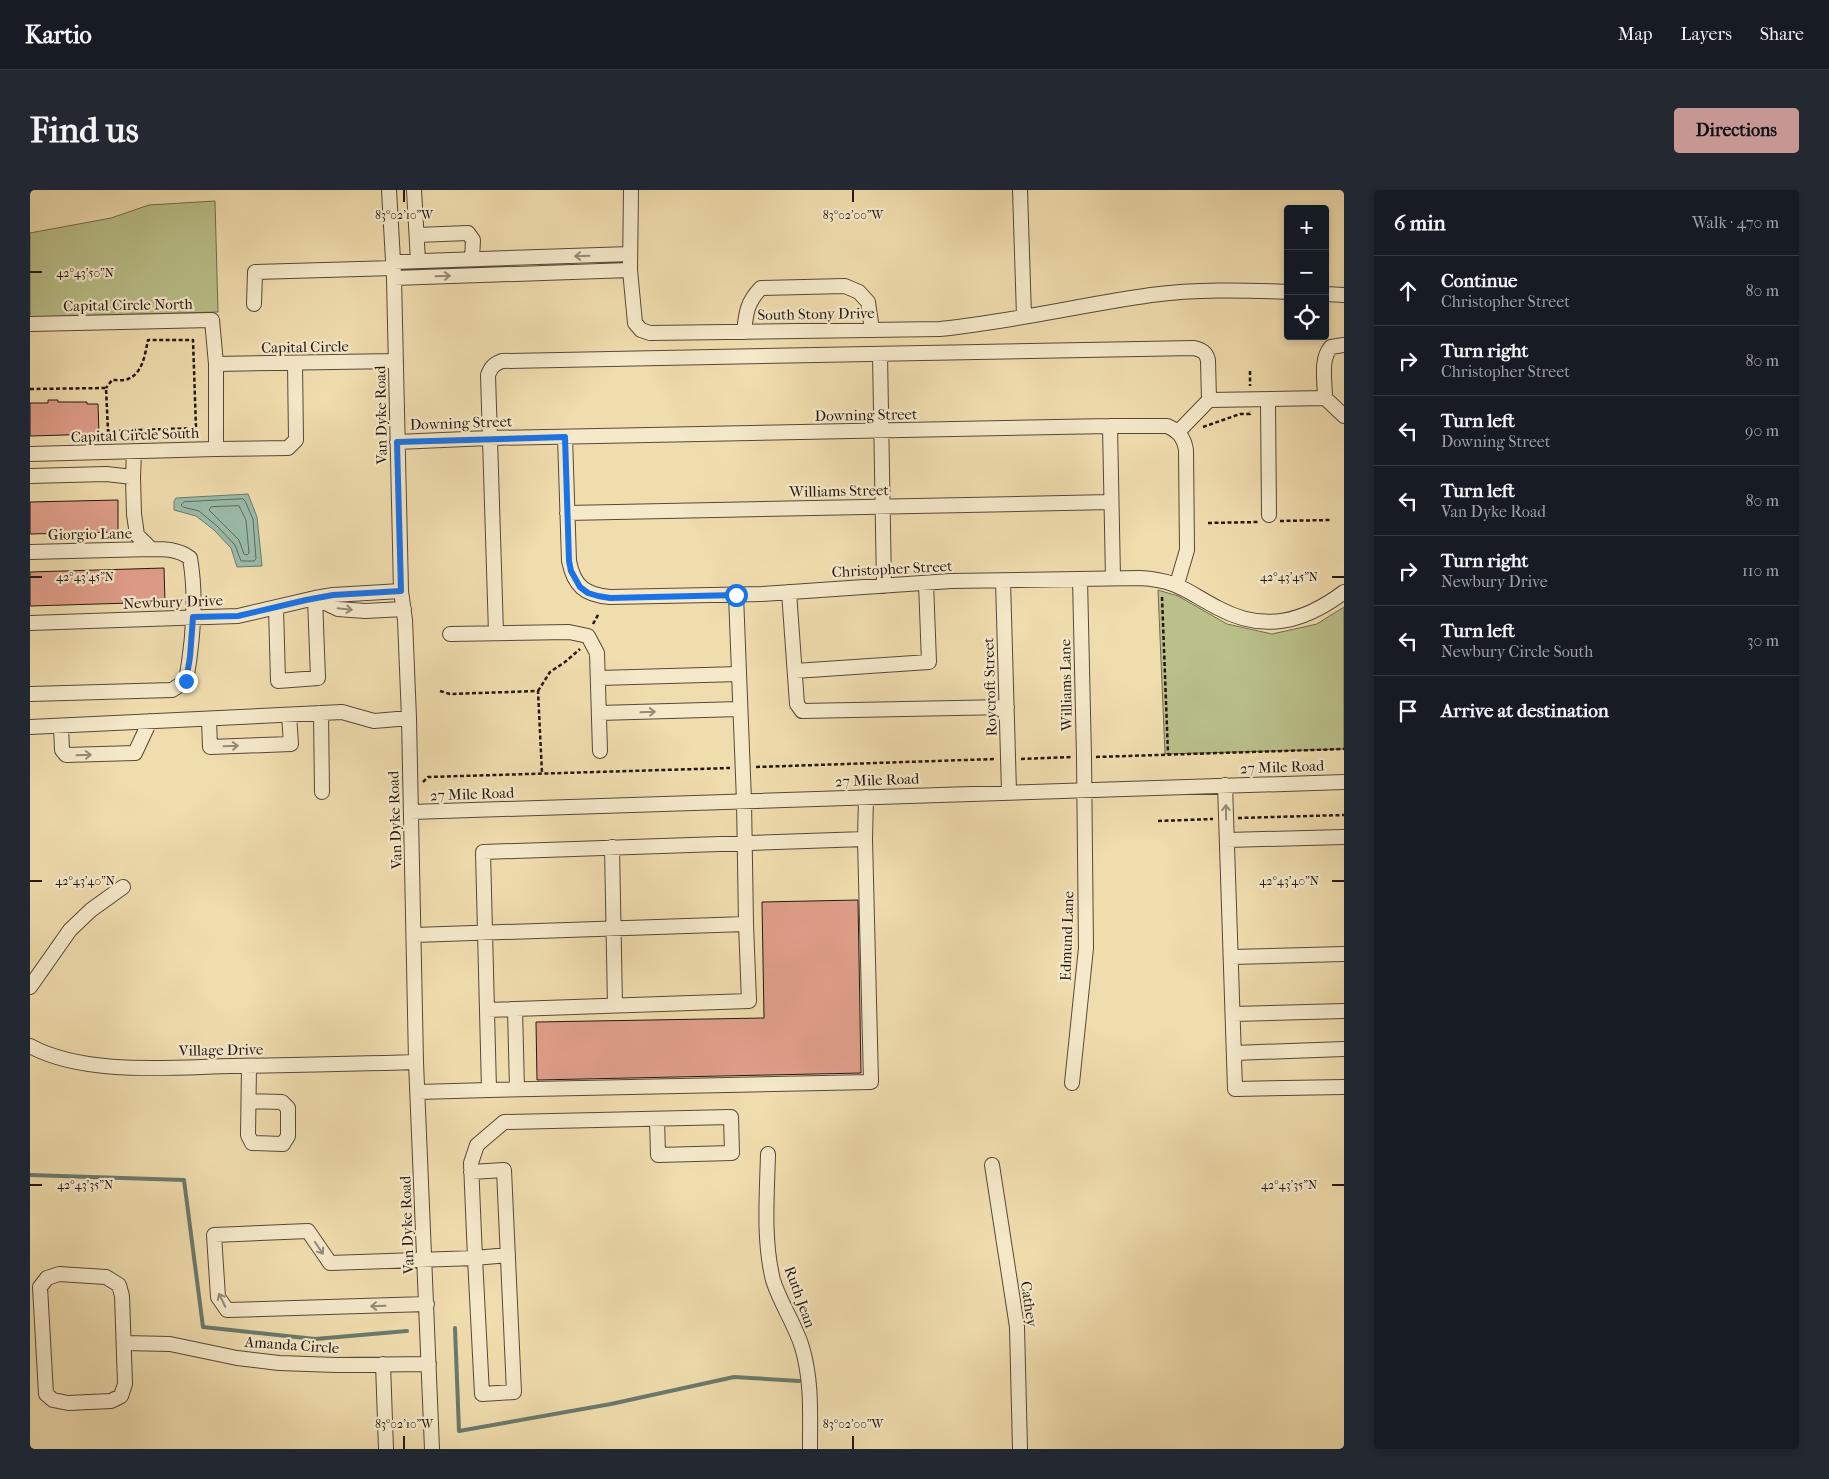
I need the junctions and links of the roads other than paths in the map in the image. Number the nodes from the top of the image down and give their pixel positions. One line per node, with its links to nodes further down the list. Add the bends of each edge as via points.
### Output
1 (389, 190): 9 (street, Van Dyke Road)
2 (414, 190): 5 (street)
3 (631, 190): 6 (street, South Stony Drive)
4 (1020, 190): 15 (street)
5 (417, 235): 7 (street, via 468,232 473,240); 8 (street)
6 (630, 254): 7 (street, one-way to 7); 10 (street, South Stony Drive)
7 (472, 259): 8 (street)
8 (418, 261): 9 (street)
9 (394, 269): 10 (street, one-way to 10); 14 (street, via 254,272); 21 (street, Van Dyke Road)
10 (630, 270): 18 (street, South Stony Drive, via 635,323 641,330 650,333)
11 (1284, 292): 15 (street, South Stony Drive, via 1236,289 1153,295)
12 (1329, 294): 13 (street)
13 (1344, 295)
14 (254, 304)
15 (1024, 316): 17 (street, South Stony Drive, via 940,329)
16 (30, 324): 23 (street, Capital Circle North, via 212,320)
17 (872, 330): 18 (street, South Stony Drive); 18 (street, via 868,302 859,292 845,286 761,288 746,311)
18 (744, 332)
19 (1344, 345): 24 (street, via 1331,347 1326,352)
20 (880, 354): 25 (street, via 1194,348 1202,350 1208,360); 29 (street); 32 (street, via 502,361 490,369 488,376)
21 (396, 361): 22 (street, Capital Circle); 33 (street, Van Dyke Road)
22 (295, 363): 23 (street, Capital Circle); 34 (street, via 296,440 288,448)
23 (216, 364): 34 (street, Capital Circle South)
24 (1325, 398): 26 (street); 27 (street)
25 (1209, 400): 26 (street); 30 (street)
26 (1268, 400): 42 (street)
27 (1344, 416)
28 (1110, 426): 29 (street, Downing Street); 30 (street, Downing Street, via 1160,425); 39 (street)
29 (881, 431): 31 (street, Downing Street); 40 (street)
30 (1178, 432): 49 (street, via 1186,450 1188,538)
31 (565, 437): 32 (street, Downing Street); 41 (street, Christopher Street)
32 (489, 438): 33 (street, Downing Street); 60 (street)
33 (397, 442): 51 (street, Van Dyke Road)
34 (216, 449): 35 (street, Capital Circle South)
35 (134, 451): 36 (street, Capital Circle South); 38 (street)
36 (30, 454)
37 (30, 476): 38 (street, via 106,474)
38 (133, 478): 43 (street, via 137,535)
39 (1111, 502): 40 (street, Williams Street); 45 (street)
40 (882, 507): 41 (street, Williams Street); 50 (street)
41 (567, 513): 54 (street, Christopher Street, via 571,571 580,587 588,593 610,598)
42 (1269, 515)
43 (151, 549): 44 (street, Giorgio Lane); 58 (street, Giorgio Lane, via 169,549 190,558 194,580)
44 (30, 552)
45 (1113, 578): 46 (street, Christopher Street); 49 (street, Christopher Street, via 1153,578)
46 (1080, 579): 47 (street, Christopher Street); 79 (street, Williams Lane)
47 (1003, 581): 48 (street, Christopher Street); 66 (street, Roycroft Street)
48 (926, 583): 50 (street, Christopher Street); 62 (street, via 929,662)
49 (1177, 584): 53 (street, Christopher Street, via 1230,614 1272,622 1312,613)
50 (884, 586): 52 (street, Christopher Street)
51 (401, 591): 55 (street, Newbury Drive); 57 (street, Van Dyke Road)
52 (789, 592): 54 (street, Christopher Street); 62 (street)
53 (1344, 592)
54 (736, 595): 63 (street)
55 (315, 598): 56 (street, Newbury Drive); 56 (street, via 318,678 278,681); 57 (street, one-way to 57, via 338,609)
56 (276, 608): 58 (street, Newbury Drive, via 238,616)
57 (404, 609): 72 (street, Van Dyke Road)
58 (193, 617): 59 (street, Newbury Drive); 65 (street, via 186,681 172,690)
59 (30, 623)
60 (496, 633): 61 (street); 64 (street, via 569,632 587,636 597,653)
61 (450, 634)
62 (795, 671): 66 (street, via 797,704 802,711)
63 (739, 674): 64 (street); 67 (street)
64 (598, 678): 69 (street)
65 (30, 694)
66 (1007, 707): 81 (street, Roycroft Street)
67 (740, 709): 69 (street, one-way to 67); 83 (street)
68 (321, 713): 70 (street); 72 (street, via 342,712 374,721); 80 (street)
69 (599, 713): 76 (street)
70 (289, 715): 71 (street); 71 (street, one-way to 70, via 210,747 290,744)
71 (209, 718): 73 (street)
72 (409, 718): 84 (street, Van Dyke Road)
73 (150, 721): 74 (street); 74 (street, one-way to 73, via 62,750 66,755 135,753)
74 (60, 726): 75 (street)
75 (30, 727)
76 (600, 751)
77 (1344, 782): 78 (street, 27 Mile Road)
78 (1226, 785): 79 (street, 27 Mile Road); 87 (street, one-way to 78)
79 (1084, 790): 81 (street, 27 Mile Road); 108 (street, Edmund Lane, via 1086,948)
80 (322, 792)
81 (1009, 792): 82 (street, 27 Mile Road)
82 (866, 797): 83 (street, 27 Mile Road); 86 (street)
83 (744, 801): 84 (street, 27 Mile Road); 88 (street)
84 (411, 812): 94 (street, Van Dyke Road)
85 (1344, 837): 87 (street)
86 (865, 839): 88 (street); 110 (street, via 872,1082)
87 (1227, 840): 96 (street)
88 (744, 843): 89 (street); 91 (street)
89 (612, 848): 92 (street); 93 (street, via 483,852)
90 (123, 887): 97 (street, via 70,930)
91 (746, 924): 92 (street); 98 (street, via 749,1001)
92 (614, 928): 93 (street); 98 (street)
93 (486, 932): 94 (street); 100 (street)
94 (414, 935): 106 (street, Van Dyke Road)
95 (1344, 954): 96 (street)
96 (1231, 957): 102 (street)
97 (30, 987)
98 (614, 1006): 99 (street)
99 (515, 1009): 100 (street); 110 (street)
100 (488, 1010): 111 (street)
101 (1344, 1011): 102 (street)
102 (1233, 1014): 105 (street)
103 (30, 1046): 107 (street, Village Drive, via 79,1063 136,1068)
104 (1344, 1049): 105 (street)
105 (1234, 1053): 109 (street, via 1235,1089)
106 (416, 1062): 107 (street, Village Drive); 112 (street, Van Dyke Road)
107 (249, 1066): 113 (street)
108 (1072, 1083)
109 (1344, 1087)
110 (517, 1089): 111 (street)
111 (489, 1090): 112 (street)
112 (418, 1092): 120 (street, Van Dyke Road)
113 (249, 1101)
114 (657, 1118): 114 (street, via 731,1117 732,1153 658,1155); 117 (street, via 504,1122 477,1146 470,1162)
115 (768, 1154): 127 (street, Ruth Jean, via 769,1250 774,1281 801,1346 810,1381)
116 (992, 1165): 128 (street, Cathey, via 1017,1327)
117 (471, 1172): 118 (street, via 504,1170); 119 (street)
118 (508, 1255): 119 (street); 119 (street, via 514,1392 482,1394)
119 (475, 1258): 120 (street)
120 (425, 1260): 121 (street, Van Dyke Road); 121 (street, one-way to 120, via 228,1310 218,1297 214,1236 308,1231 330,1263)
121 (427, 1304): 124 (street, Van Dyke Road)
122 (124, 1343): 122 (street, via 119,1285 106,1277 59,1274 47,1278 40,1287 46,1394 53,1400 68,1403 111,1401 121,1396 125,1384); 123 (street, Amanda Circle, via 170,1344 279,1363)
123 (383, 1364): 124 (street, Amanda Circle); 125 (street)
124 (429, 1364): 126 (street, Van Dyke Road)
125 (386, 1449)
126 (432, 1449)
127 (810, 1449)
128 (1020, 1449)

